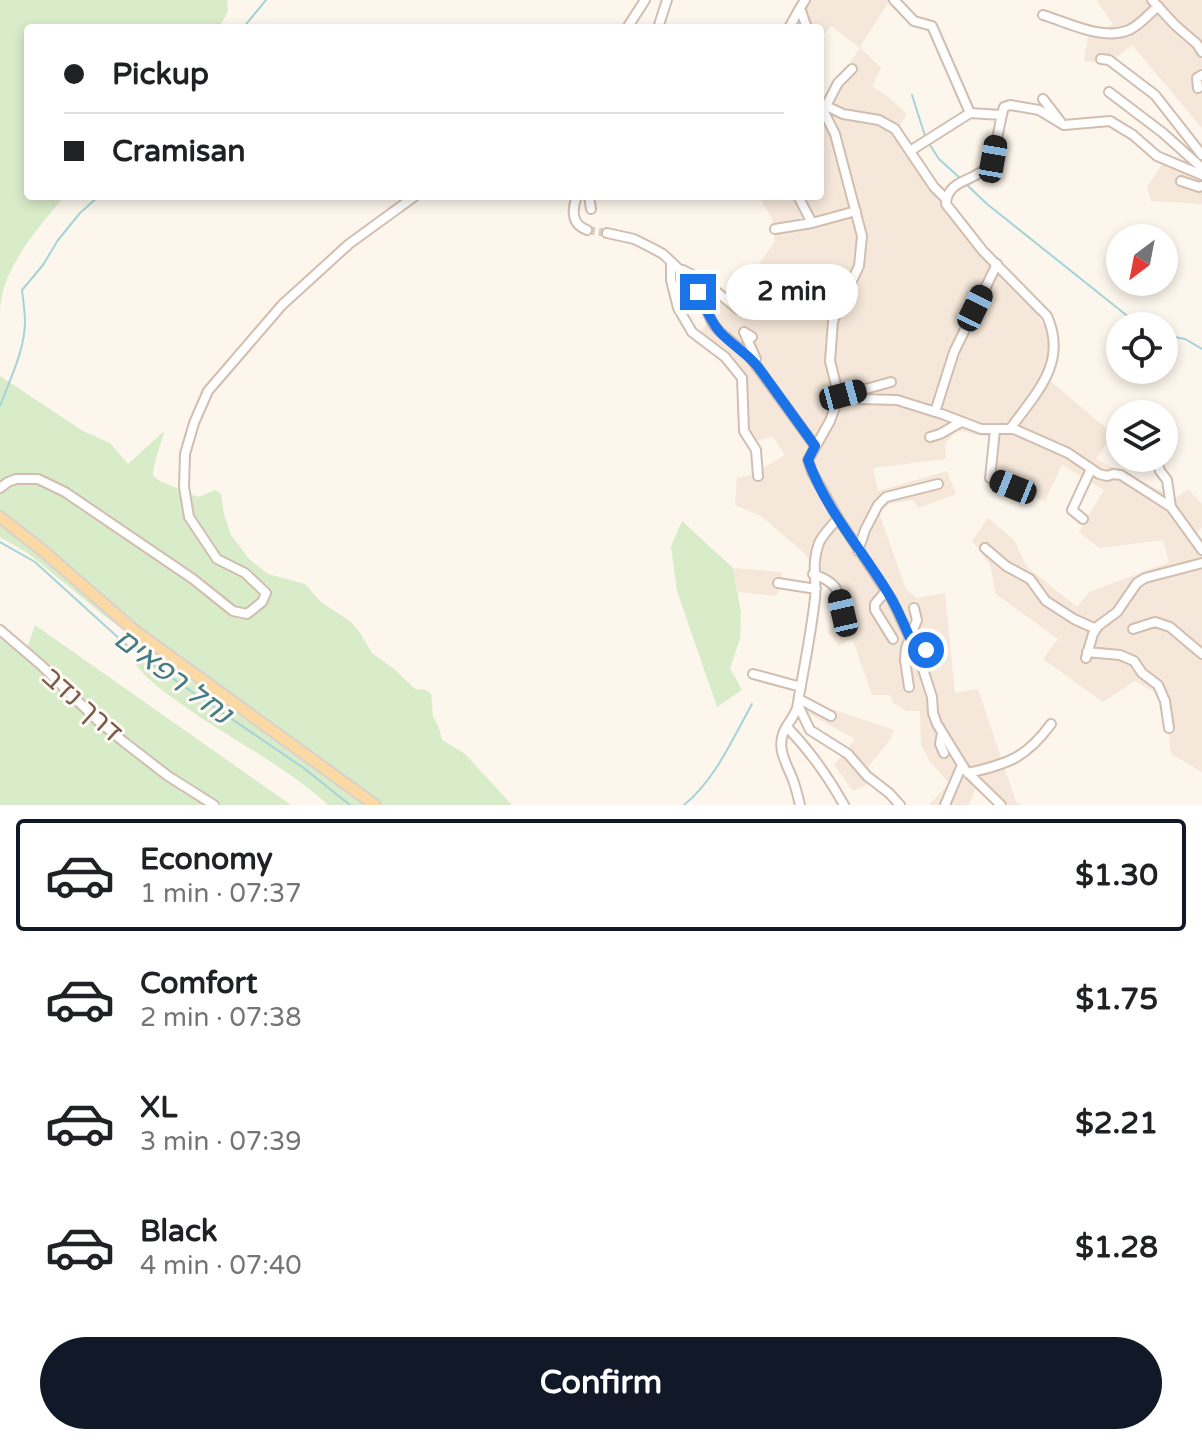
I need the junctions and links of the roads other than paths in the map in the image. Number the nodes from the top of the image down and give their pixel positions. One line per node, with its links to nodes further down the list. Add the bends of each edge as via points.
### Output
1 (645, 0): 7 (street)
2 (667, 0): 8 (street)
3 (894, 0): 21 (street, via 914,21 932,26)
4 (1155, 3): 6 (street, via 1132,29 1118,33 1102,34); 11 (street)
5 (803, 4): 9 (street); 10 (street)
6 (1043, 15)
7 (630, 24)
8 (659, 24)
9 (791, 24)
10 (806, 24)
11 (1202, 52)
12 (1101, 59): 25 (street, via 1155,95)
13 (852, 69): 18 (street)
14 (1202, 75): 15 (street)
15 (1198, 88)
16 (1109, 92): 26 (street)
17 (1043, 99): 23 (street)
18 (824, 101)
19 (824, 105): 24 (street, via 879,120 895,129)
20 (824, 109): 36 (street)
21 (970, 113): 22 (street); 24 (street)
22 (1001, 115): 23 (street, via 1010,105 1039,110); 30 (street, via 993,159 953,186)
23 (1064, 125): 27 (street, via 1110,121 1157,156)
24 (910, 151): 30 (street)
25 (1202, 155)
26 (1202, 168)
27 (1202, 175)
28 (1181, 181): 29 (street)
29 (1202, 186)
30 (946, 199): 42 (street)
31 (410, 200): 59 (street, via 349,244 282,305 208,391 194,423 185,454 189,517 217,559 245,573 266,593 247,614 233,611 65,492 38,479 16,479)
32 (576, 200): 39 (street, via 574,220)
33 (590, 200): 35 (street)
34 (800, 200): 37 (street)
35 (591, 209)
36 (856, 211): 37 (street); 47 (street, via 862,236 859,266 833,321 830,361)
37 (812, 223): 38 (street)
38 (775, 229)
39 (587, 230)
40 (607, 233): 41 (street, via 634,239)
41 (673, 264): 43 (street); 45 (street, via 698,292 713,324); 56 (street, via 678,308 692,332 742,378 744,431 756,450)
42 (997, 264): 48 (street, via 954,352); 50 (street, via 1047,316 1055,349 1048,376)
43 (738, 309)
44 (752, 337): 45 (street, via 744,332)
45 (760, 370): 53 (street)
46 (891, 382): 47 (street)
47 (841, 394): 48 (street, via 897,400); 53 (street)
48 (935, 412): 49 (street)
49 (961, 422): 51 (street); 52 (street)
50 (1010, 429): 51 (street); 54 (street, via 1068,453)
51 (995, 430): 58 (street, via 990,478)
52 (930, 437)
53 (815, 446): 62 (street, via 808,460)
54 (1091, 469): 60 (street, via 1121,475); 63 (street, via 1072,510)
55 (1161, 472): 60 (street)
56 (758, 476)
57 (938, 484): 66 (street, via 886,497)
58 (1013, 487)
59 (0, 488)
60 (1171, 507): 65 (street)
61 (0, 517): 95 (main road, via 135,631)
62 (838, 518): 66 (street); 68 (street, via 820,540)
63 (1083, 519)
64 (985, 548): 74 (street, via 1030,579 1046,601)
65 (1202, 550)
66 (858, 551): 71 (street)
67 (1202, 563): 74 (street, via 1145,578)
68 (813, 574): 70 (street); 73 (street, via 829,580 839,593)
69 (778, 583): 70 (street)
70 (816, 589): 83 (street)
71 (886, 591): 77 (street); 78 (street, via 875,610)
72 (914, 608): 77 (street, via 917,620)
73 (843, 613)
74 (1096, 629): 89 (street, via 1086,655 1120,655 1134,661 1158,685)
75 (1133, 629): 80 (street, via 1155,622 1170,627)
76 (0, 630): 94 (street, דרך נדב, via 97,720)
77 (909, 638): 81 (street); 84 (street)
78 (893, 639)
79 (927, 643): 81 (street)
80 (1202, 654)
81 (920, 660): 90 (street)
82 (753, 674): 83 (street)
83 (801, 687): 85 (street)
84 (909, 687)
85 (798, 702): 86 (street); 88 (street); 98 (street, via 810,730 848,754)
86 (831, 716)
87 (1051, 724): 93 (street, via 1023,755)
88 (787, 727): 96 (street, via 782,756); 97 (street, via 828,775)
89 (1169, 728)
90 (942, 733): 91 (street); 92 (street)
91 (944, 753)
92 (962, 765): 93 (street); 99 (street)
93 (968, 773): 100 (street)
94 (214, 805)
95 (375, 805)
96 (800, 805)
97 (844, 805)
98 (900, 805)
99 (945, 805)
100 (1001, 805)

